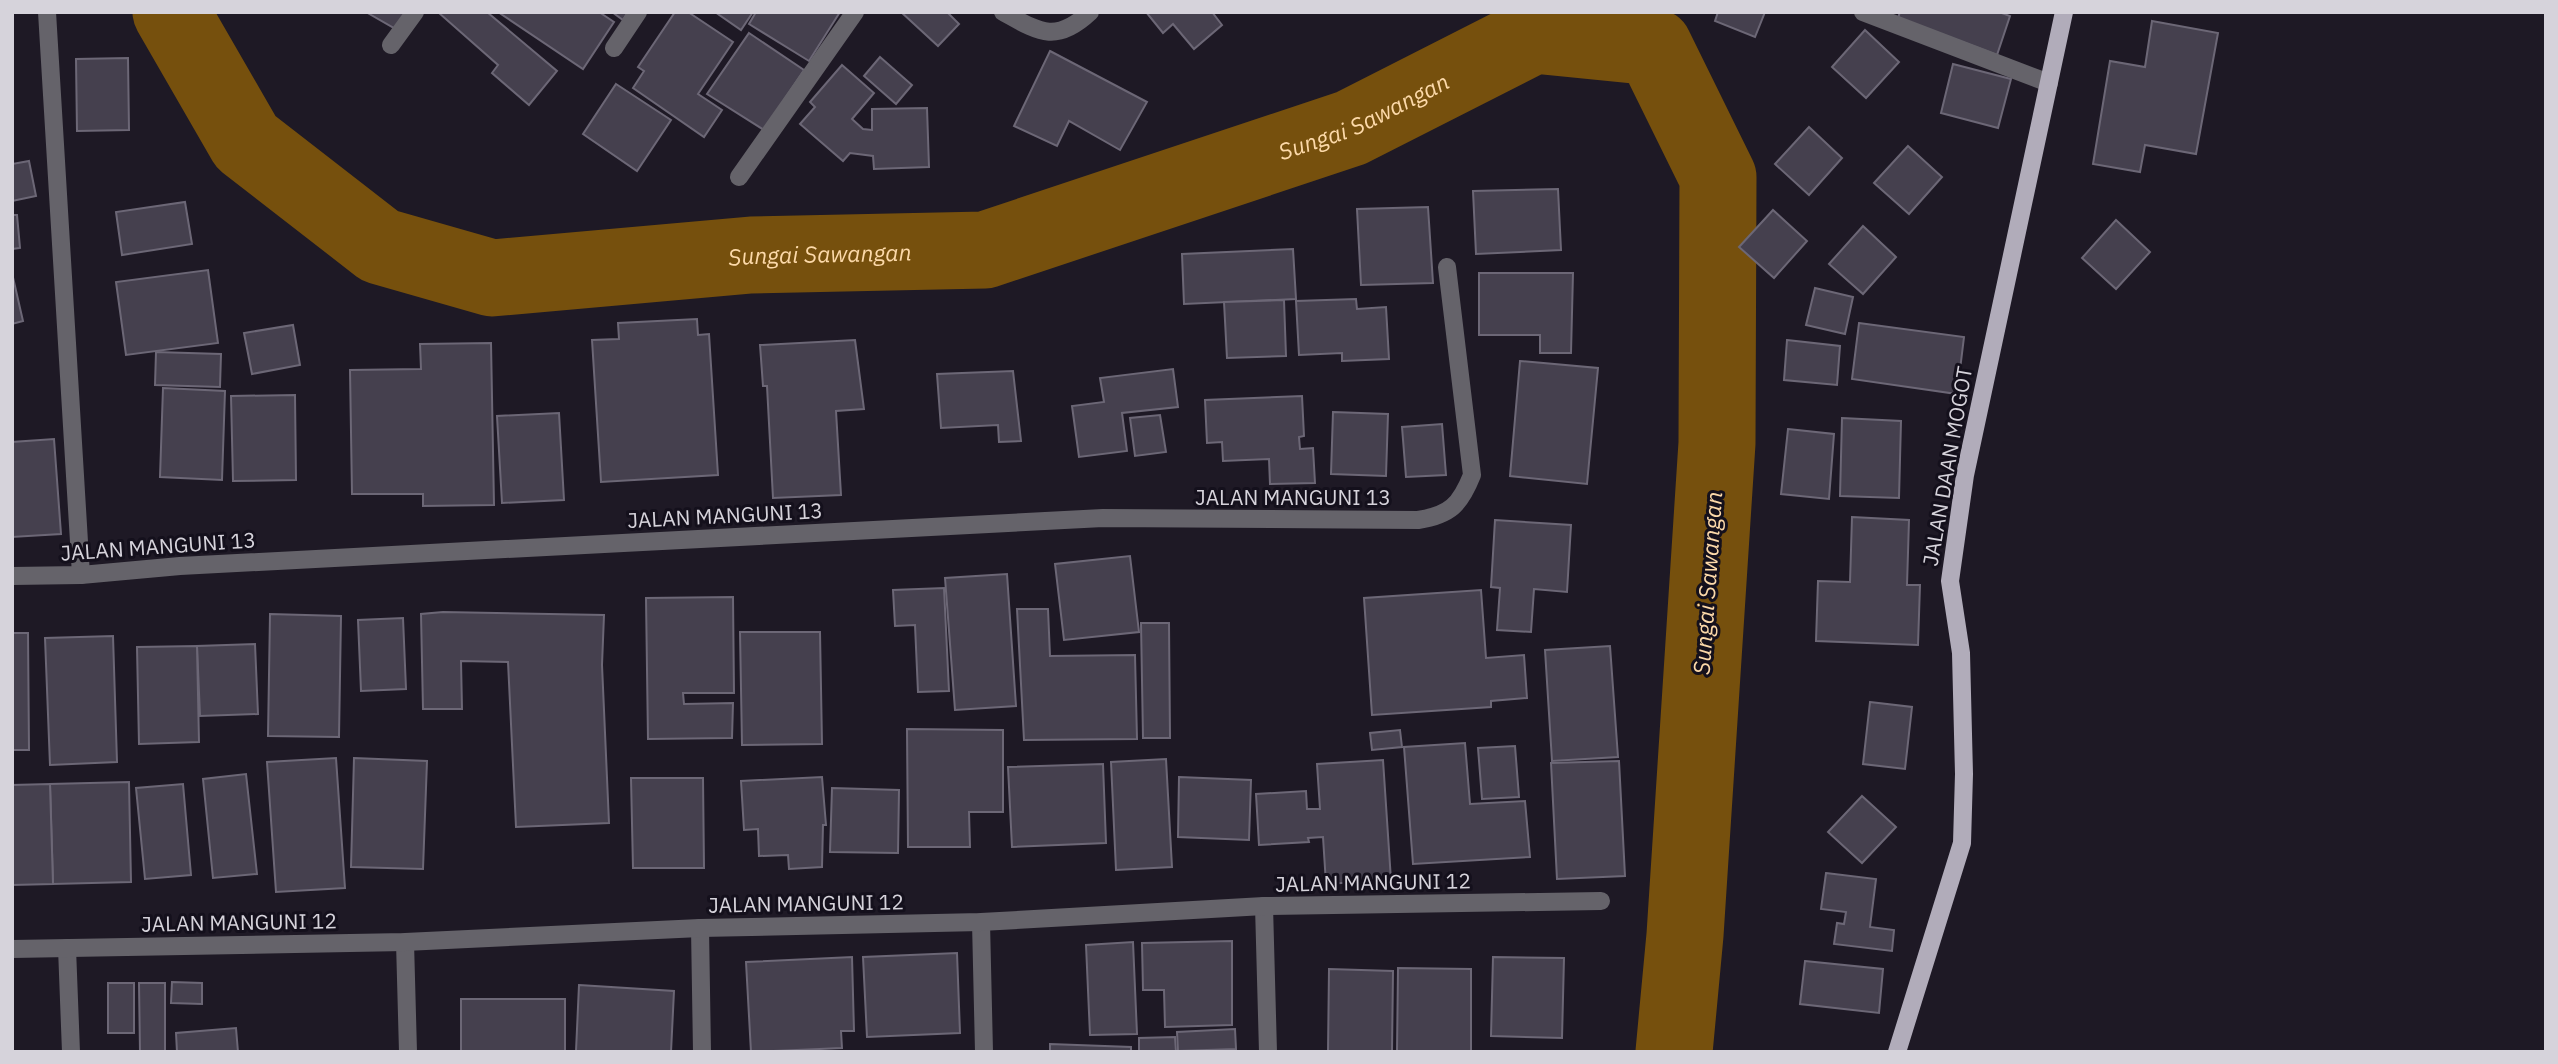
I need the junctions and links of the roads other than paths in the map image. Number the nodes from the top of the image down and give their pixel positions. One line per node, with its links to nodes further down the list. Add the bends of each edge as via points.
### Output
1 (47, 12): 14 (street)
2 (415, 12): 9 (street)
3 (638, 12): 10 (street)
4 (855, 12): 12 (street)
5 (1003, 12): 6 (street, via 1040,32 1060,32)
6 (1090, 12)
7 (1863, 12): 11 (street)
8 (2064, 12): 11 (main road, JALAN DAAN MOGOT)
9 (391, 45)
10 (614, 48)
11 (2049, 83): 28 (main road, JALAN DAAN MOGOT, via 1971,449 1950,581 1961,653 1962,843)
12 (739, 177)
13 (1447, 267): 14 (street, JALAN MANGUNI 13, via 1472,475 1452,508 1440,516 1418,520 1102,518)
14 (81, 575): 15 (street, JALAN MANGUNI 13)
15 (12, 576)
16 (1601, 901): 17 (street, JALAN MANGUNI 12)
17 (1264, 906): 18 (street, JALAN MANGUNI 12); 27 (street)
18 (981, 922): 19 (street, JALAN MANGUNI 12); 26 (street)
19 (700, 928): 20 (street, JALAN MANGUNI 12); 25 (street)
20 (405, 942): 21 (street, JALAN MANGUNI 12); 24 (street)
21 (67, 948): 22 (street, JALAN MANGUNI 12); 23 (street)
22 (12, 949)
23 (71, 1052)
24 (408, 1052)
25 (702, 1052)
26 (984, 1052)
27 (1268, 1052)
28 (1897, 1052)

